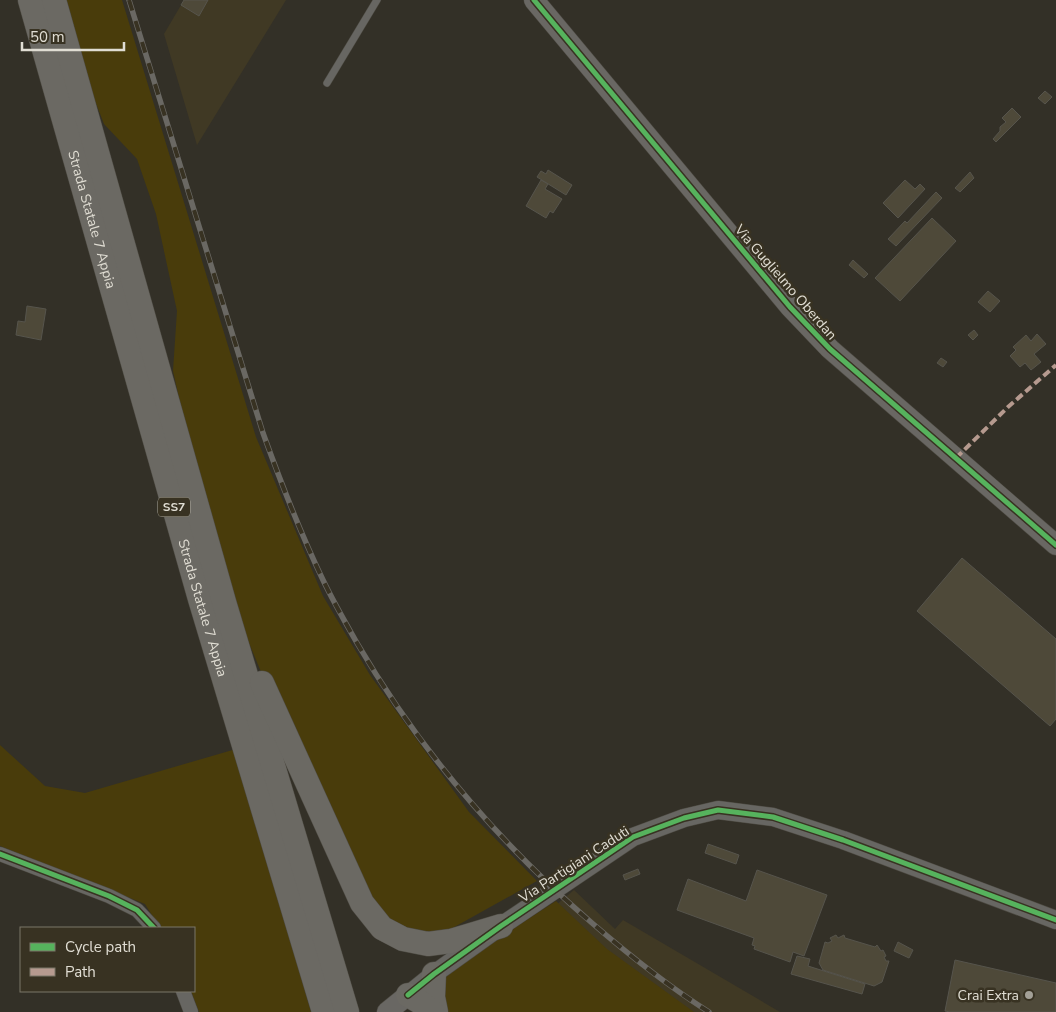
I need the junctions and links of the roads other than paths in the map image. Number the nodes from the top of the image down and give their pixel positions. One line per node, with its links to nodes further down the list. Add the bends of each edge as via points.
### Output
1 (30, 0): 16 (highway, Strada Statale 7 Appia / SS7, via 200,599)
2 (54, 0): 7 (highway, Strada Statale 7 Appia / SS7)
3 (377, 0): 5 (lane)
4 (534, 0): 6 (main road, Via Guglielmo Oberdan, via 790,307 830,349)
5 (327, 83)
6 (1056, 545)
7 (224, 602): 10 (highway, via 362,903 382,928 403,939 428,944 451,941); 17 (highway, Strada Statale 7 Appia / SS7)
8 (0, 854): 11 (street, via 109,896 137,910)
9 (1056, 920): 10 (street, Via Partigiani Caduti, via 774,817 718,810 684,818 633,837)
10 (501, 926): 12 (street, Via Partigiani Caduti)
11 (153, 927)
12 (434, 974): 14 (street, Via Partigiani Caduti); 19 (highway)
13 (183, 992): 15 (street)
14 (402, 1005): 18 (highway, via 425,1006)
15 (191, 1012)
16 (324, 1012)
17 (347, 1012)
18 (432, 1012)
19 (436, 1012)

